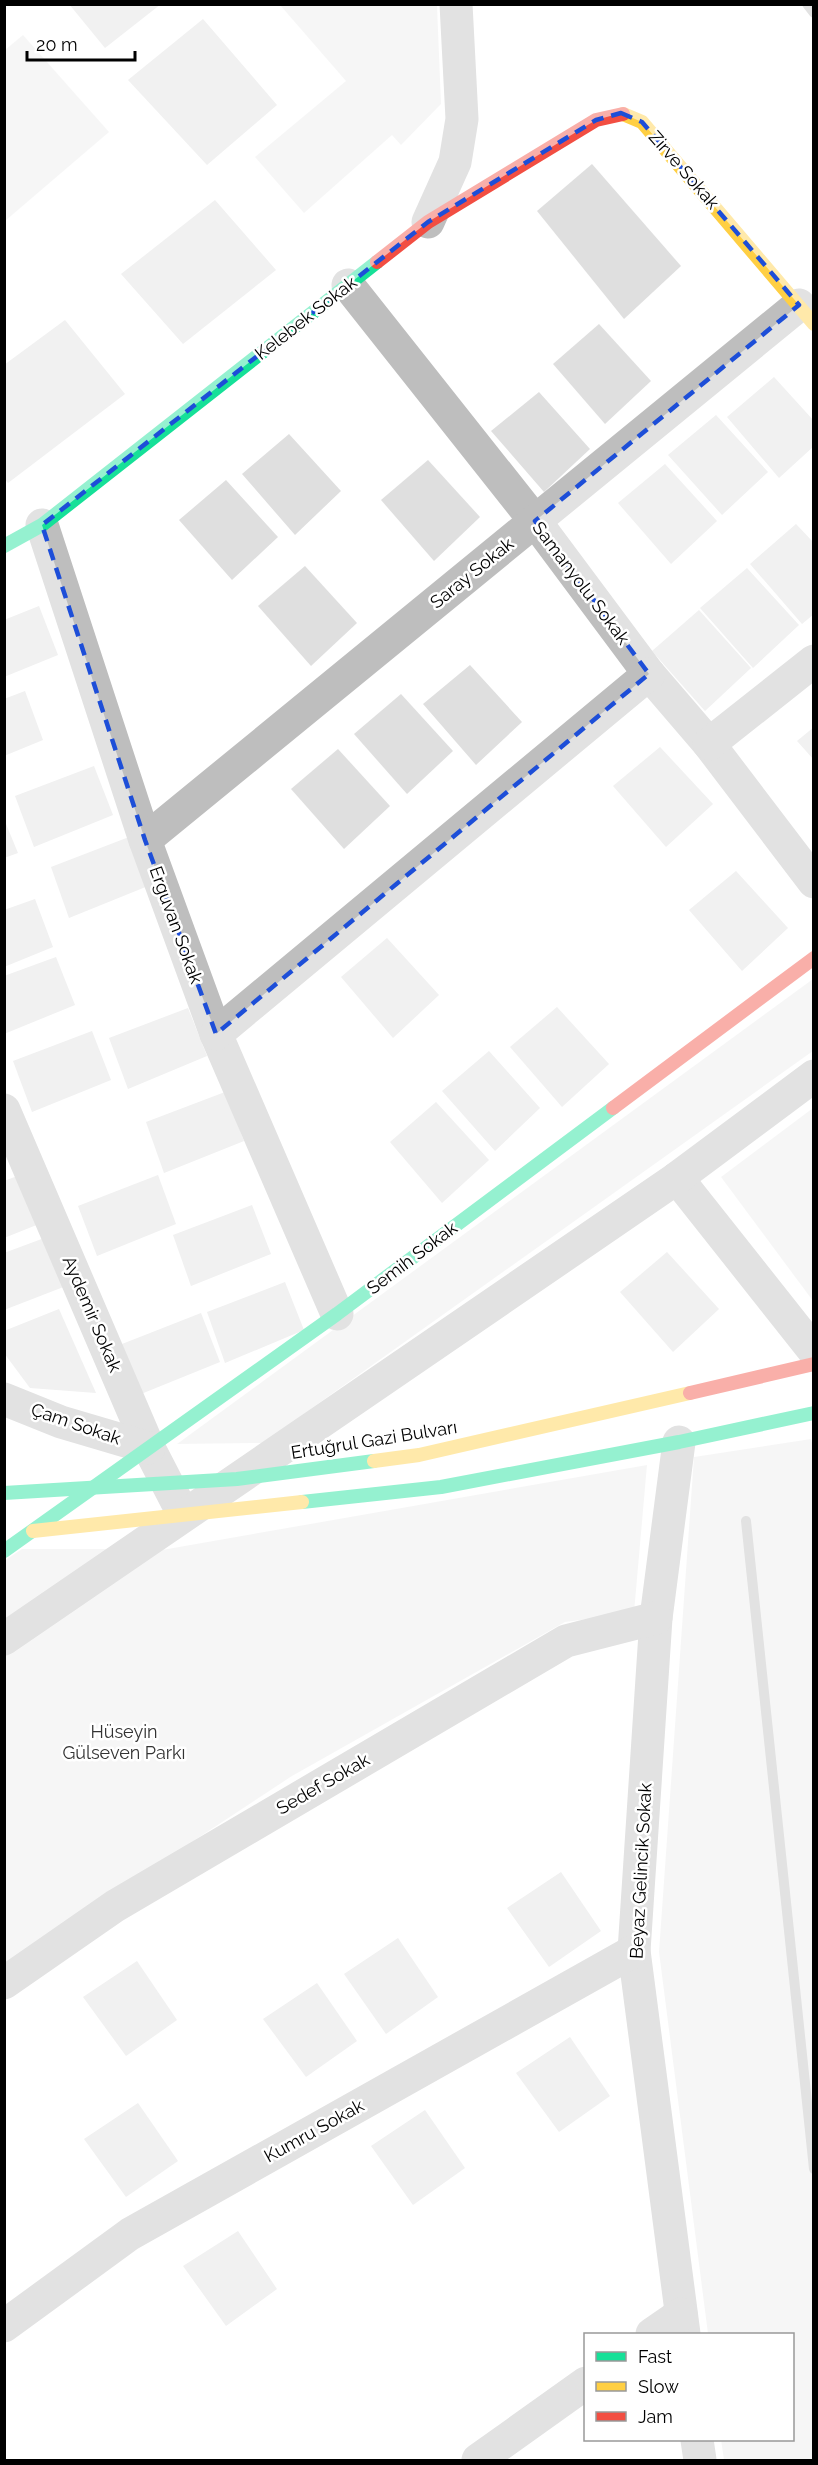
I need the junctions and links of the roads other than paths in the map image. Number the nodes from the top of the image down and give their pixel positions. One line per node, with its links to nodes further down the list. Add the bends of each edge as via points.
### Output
1 (456, 4): 2 (street, Kelebek Sokak, via 462,119 455,162)
2 (428, 222): 3 (street, Kelebek Sokak); 4 (street, Zirve Sokak, via 596,120 621,113 642,122)
3 (348, 285): 5 (street, Samanyolu Sokak); 6 (street, Kelebek Sokak)
4 (806, 315): 5 (street, Saray Sokak)
5 (535, 521): 9 (street, Samanyolu Sokak); 11 (street, Saray Sokak)
6 (42, 525): 7 (street, Kelebek Sokak); 11 (street, Erguvan Sokak)
7 (4, 546)
8 (813, 661): 10 (street)
9 (649, 674): 10 (street, Samanyolu Sokak); 14 (street)
10 (709, 744): 12 (street, Samanyolu Sokak)
11 (146, 840): 14 (street, Erguvan Sokak)
12 (813, 882)
13 (813, 958): 18 (street, Semih Sokak)
14 (216, 1034): 18 (street, Erguvan Sokak)
15 (813, 1076): 17 (street)
16 (4, 1110): 24 (street, Aydemir Sokak)
17 (677, 1178): 19 (street); 25 (street)
18 (337, 1314): 24 (street, Semih Sokak)
19 (813, 1351)
20 (813, 1364): 25 (street, Ertuğrul Gazi Bulvarı, via 419,1455)
21 (4, 1399): 24 (street, Çam Sokak, via 61,1422)
22 (813, 1413): 23 (street)
23 (679, 1442): 29 (street, via 441,1487); 33 (street, Beyaz Gelincik Sokak)
24 (149, 1448): 26 (street, Aydemir Sokak); 27 (street, Semih Sokak)
25 (237, 1479): 26 (street, Ertuğrul Gazi Bulvarı); 29 (street)
26 (168, 1483): 27 (street, Ertuğrul Gazi Bulvarı); 29 (street, Aydemir Sokak)
27 (92, 1488): 28 (street, Ertuğrul Gazi Bulvarı); 30 (street, Semih Sokak)
28 (4, 1493)
29 (184, 1515): 30 (street); 34 (street)
30 (31, 1532): 31 (street); 32 (street, Semih Sokak)
31 (4, 1533)
32 (4, 1551)
33 (656, 1618): 35 (street, Beyaz Gelincik Sokak); 36 (street, Sedef Sokak, via 566,1641 115,1906)
34 (4, 1639)
35 (634, 1951): 37 (street, Beyaz Gelincik Sokak); 38 (street, Kumru Sokak, via 130,2235)
36 (4, 1983)
37 (682, 2324): 39 (street)
38 (4, 2326)
39 (655, 2333)
40 (584, 2384): 42 (street)
41 (697, 2441): 43 (street)
42 (478, 2460)
43 (700, 2460)

